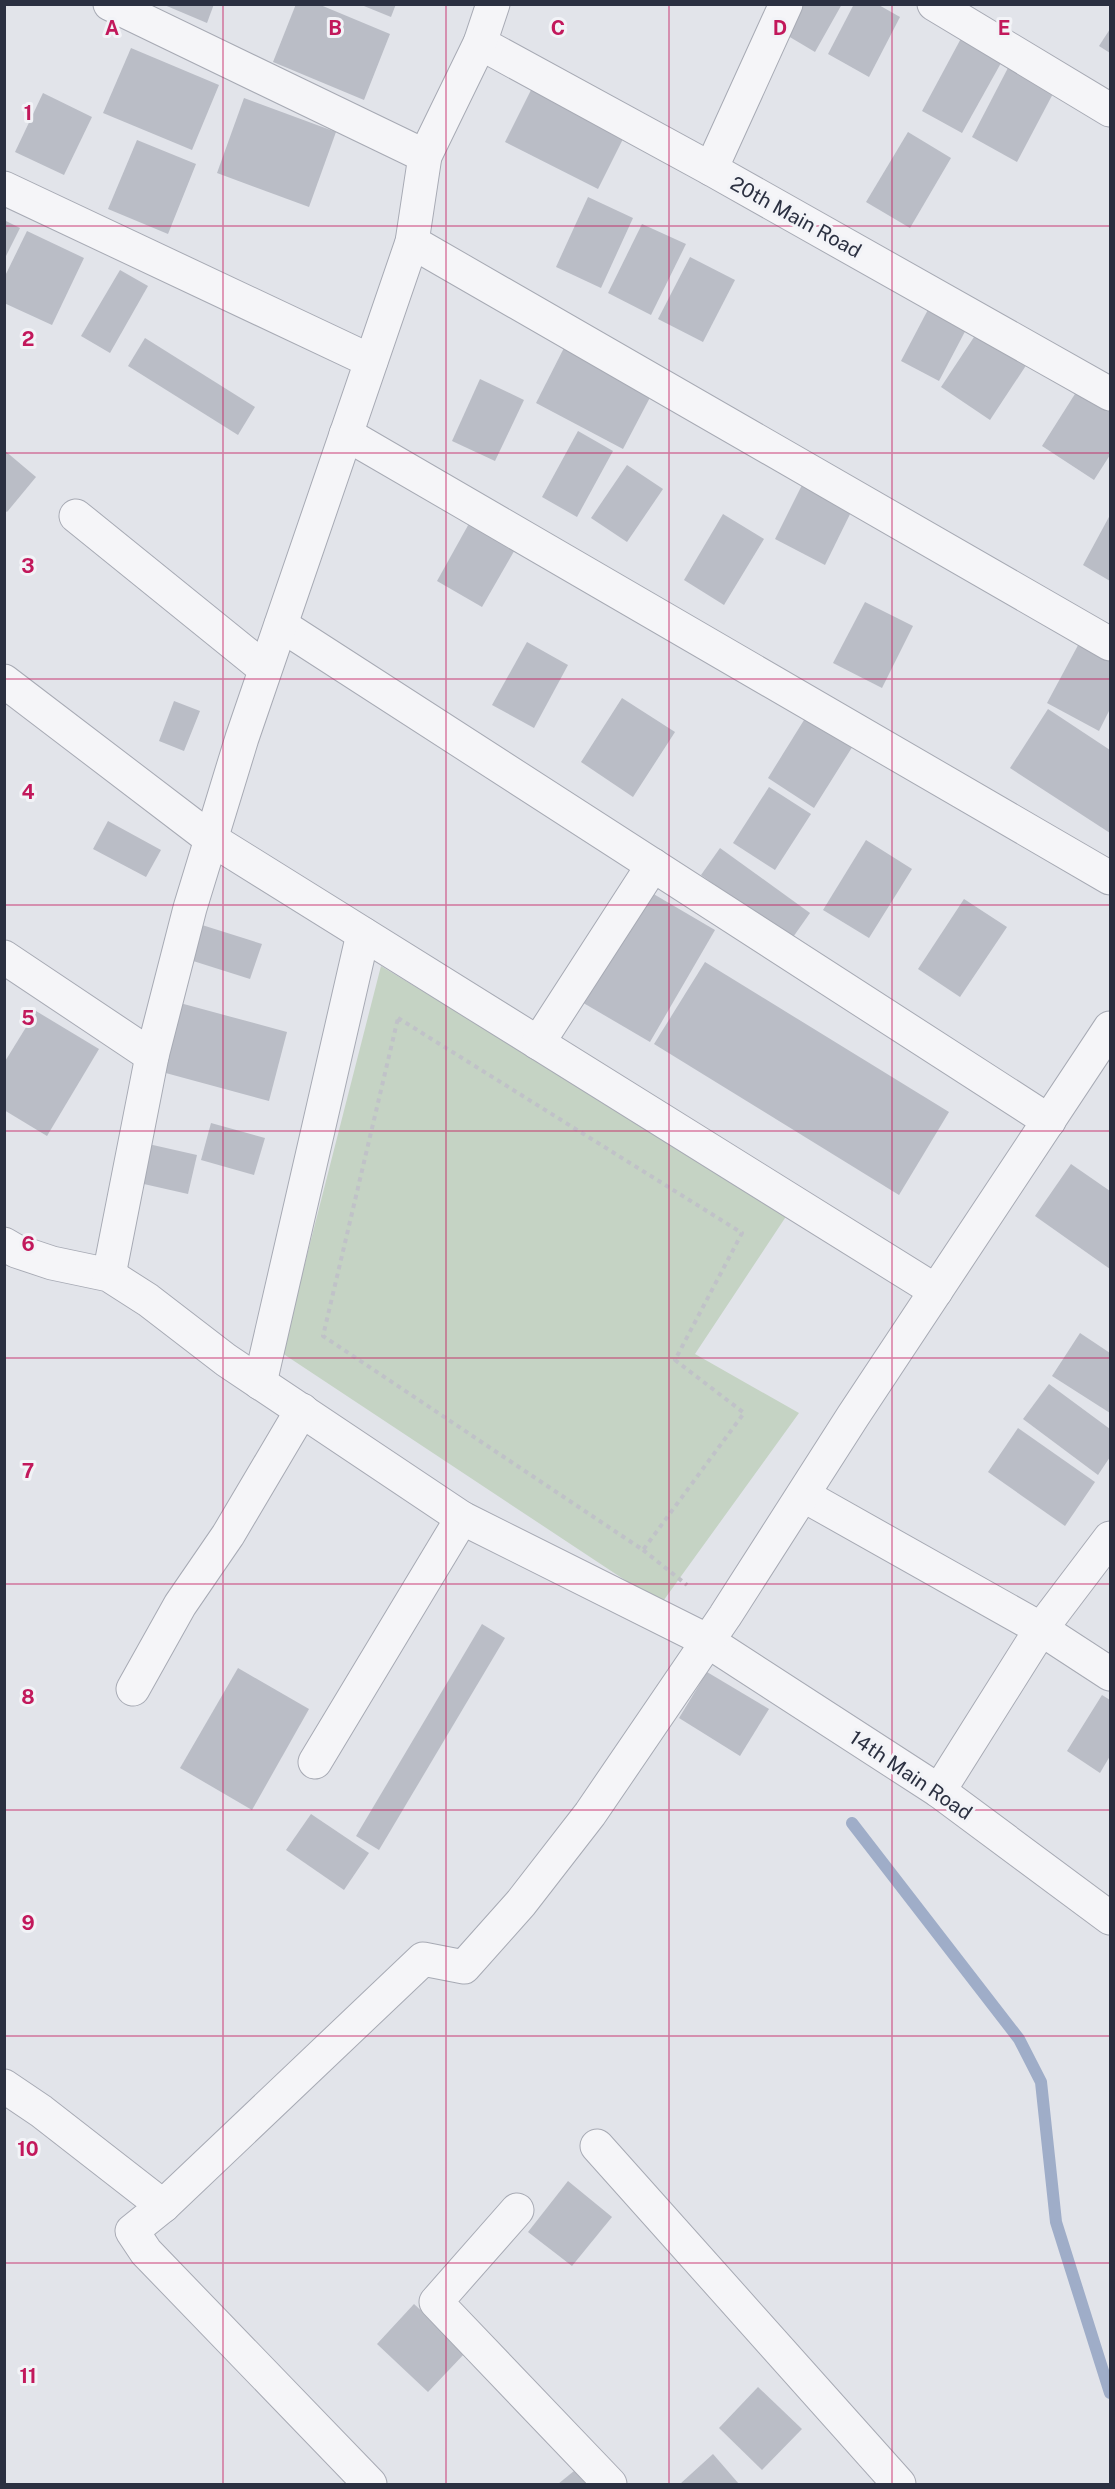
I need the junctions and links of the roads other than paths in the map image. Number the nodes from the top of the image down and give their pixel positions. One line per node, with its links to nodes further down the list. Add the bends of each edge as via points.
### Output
1 (110, 4): 7 (street)
2 (493, 4): 5 (street)
3 (786, 4): 8 (street)
4 (934, 4): 6 (street)
5 (480, 43): 7 (street); 8 (street, 20th Main Road)
6 (1110, 110)
7 (425, 156): 10 (street)
8 (711, 169): 12 (street, 20th Main Road)
9 (4, 188): 11 (street)
10 (412, 242): 11 (street); 16 (street)
11 (371, 361): 13 (street)
12 (1110, 394)
13 (346, 434): 15 (street); 21 (street)
14 (76, 516): 17 (street)
15 (281, 625): 17 (street); 20 (street)
16 (1110, 644)
17 (265, 669): 19 (street)
18 (4, 681): 19 (street)
19 (211, 839): 22 (street); 26 (street)
20 (652, 865): 25 (street); 27 (street)
21 (1110, 878)
22 (363, 934): 25 (street); 31 (street)
23 (4, 957): 26 (street)
24 (1110, 1028): 27 (street)
25 (538, 1043): 30 (street)
26 (152, 1056): 29 (street)
27 (1049, 1121): 30 (street)
28 (4, 1244): 29 (street, via 52,1263)
29 (109, 1275): 31 (street, 14th Main Road)
30 (936, 1291): 33 (street)
31 (260, 1383): 32 (street, 14th Main Road)
32 (302, 1410): 34 (street, 14th Main Road); 39 (street, via 228,1535 180,1605)
33 (803, 1495): 36 (street); 37 (street)
34 (462, 1518): 36 (street, 14th Main Road); 40 (street)
35 (1110, 1538): 37 (street)
36 (715, 1628): 41 (street, 14th Main Road); 45 (street, via 590,1814 521,1903 464,1966 423,1959)
37 (1041, 1629): 38 (street); 41 (street)
38 (1110, 1674)
39 (133, 1689)
40 (315, 1762)
41 (939, 1791): 42 (street, 14th Main Road)
42 (1110, 1918)
43 (4, 2086): 45 (street)
44 (597, 2146): 49 (street)
45 (163, 2206): 47 (street, via 132,2231 146,2252)
46 (517, 2210): 48 (street, via 436,2302)
47 (370, 2484)
48 (610, 2484)
49 (899, 2484)

